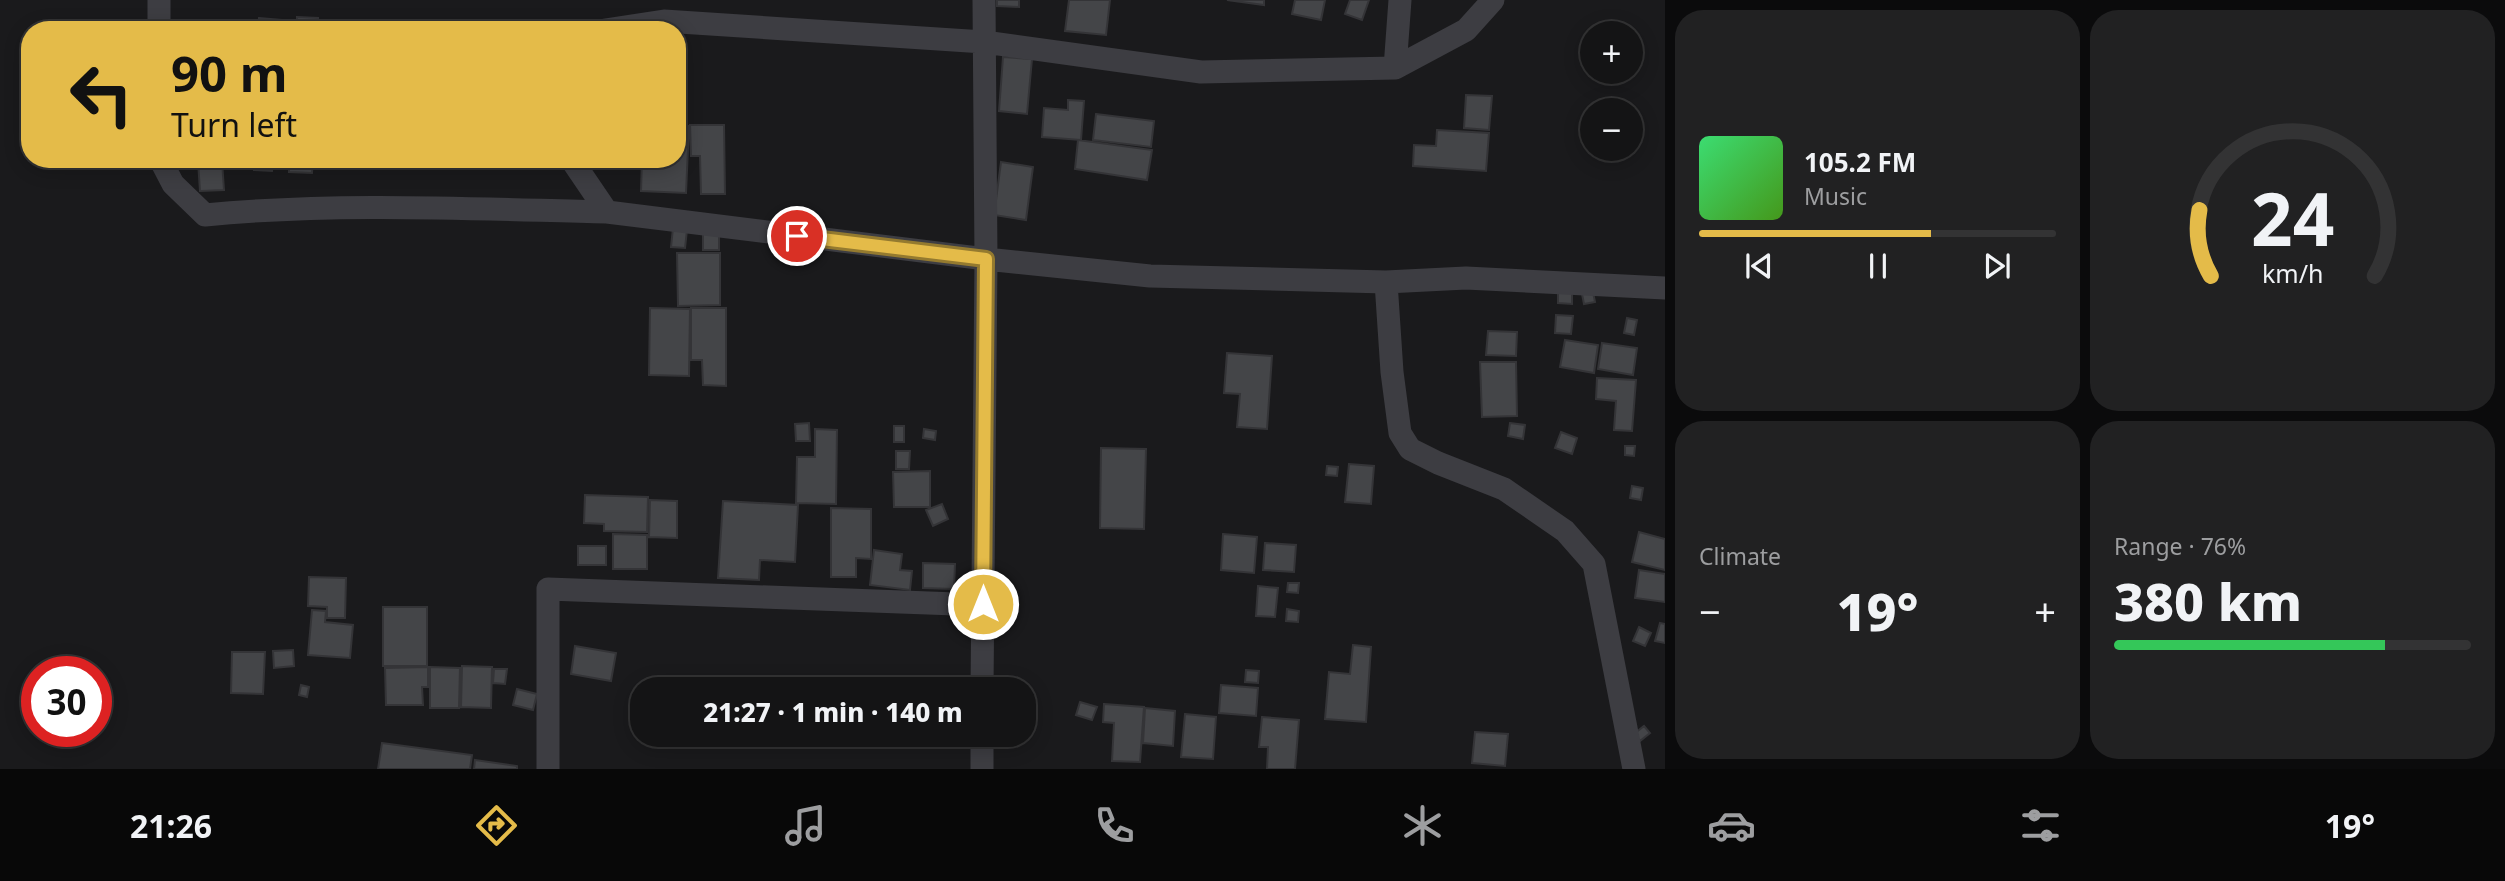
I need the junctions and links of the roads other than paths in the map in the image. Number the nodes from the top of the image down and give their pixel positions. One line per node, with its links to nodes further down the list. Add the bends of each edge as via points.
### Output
1 (159, 0): 5 (street)
2 (984, 0): 7 (street)
3 (1400, 0): 8 (street)
4 (1493, 0): 8 (street, via 1466,30)
5 (159, 21)
6 (686, 22): 7 (street)
7 (984, 42): 8 (street, via 1201,72); 12 (street)
8 (1395, 68)
9 (165, 168): 11 (street, via 173,184 205,215 400,207)
10 (577, 168): 11 (street)
11 (607, 212): 12 (street)
12 (986, 259): 13 (street, via 1150,276); 15 (street)
13 (1385, 282): 14 (street, via 1466,278); 20 (street, via 1400,433 1410,449 1504,489 1565,531 1594,564)
14 (1665, 288)
15 (983, 604): 16 (street); 18 (street, via 548,589)
16 (982, 677)
17 (982, 747): 19 (street)
18 (548, 769)
19 (982, 769)
20 (1634, 769)

